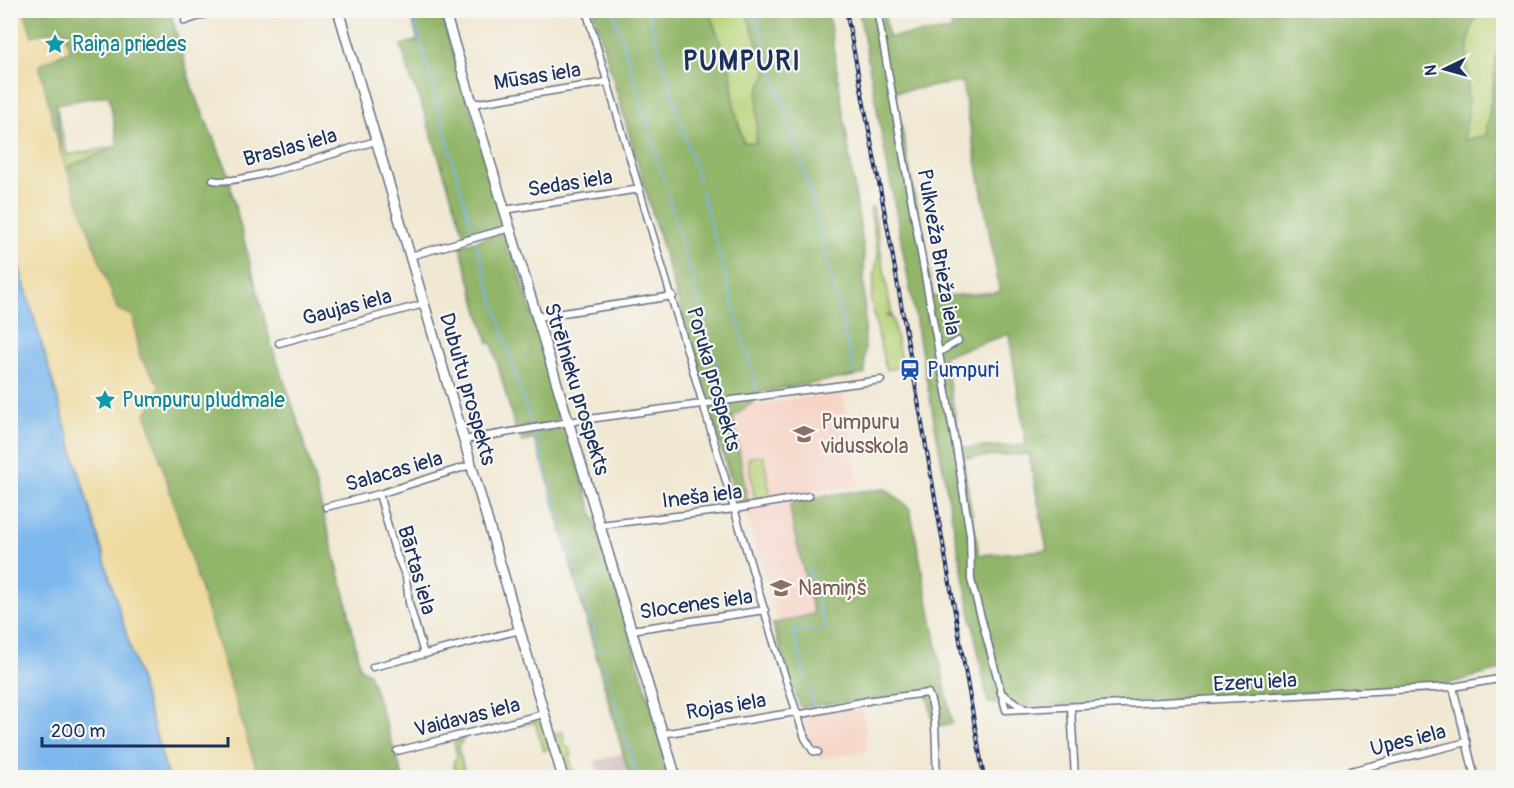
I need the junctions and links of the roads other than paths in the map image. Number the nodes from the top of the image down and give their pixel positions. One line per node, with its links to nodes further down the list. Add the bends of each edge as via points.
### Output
1 (218, 10): 6 (street)
2 (338, 10): 9 (main road, Dubultu prospekts)
3 (444, 10): 8 (main road, Strēlnieku prospekts)
4 (586, 10): 7 (street, Poruka prospekts)
5 (877, 10): 20 (street, Pulkveža Brieža iela)
6 (185, 21)
7 (607, 82): 8 (street, Mūsas iela); 11 (street, Poruka prospekts)
8 (472, 104): 12 (main road, Strēlnieku prospekts)
9 (376, 141): 10 (street, Braslas iela, via 264,173 221,183); 14 (main road, Dubultu prospekts)
10 (213, 180)
11 (640, 189): 12 (street, Sedas iela); 15 (street, Poruka prospekts)
12 (504, 210): 13 (main road, Strēlnieku prospekts)
13 (510, 228): 14 (street); 17 (main road, Strēlnieku prospekts)
14 (410, 256): 16 (main road, Dubultu prospekts)
15 (673, 296): 17 (street); 22 (street, Poruka prospekts)
16 (424, 304): 19 (street, Gaujas iela); 24 (main road, Dubultu prospekts)
17 (537, 317): 23 (main road, Strēlnieku prospekts)
18 (958, 341): 20 (street)
19 (279, 343)
20 (940, 352): 38 (street, Pulkveža Brieža iela, via 970,535 971,580)
21 (881, 380): 22 (street)
22 (705, 403): 23 (street); 29 (street, Poruka prospekts)
23 (568, 422): 24 (street); 30 (main road, Strēlnieku prospekts)
24 (464, 440): 25 (main road, Dubultu prospekts)
25 (471, 465): 26 (street, Salacas iela); 32 (main road, Dubultu prospekts)
26 (379, 494): 28 (street, Salacas iela); 34 (street, Bārtas iela, via 394,551 406,577)
27 (809, 496): 29 (street, Ineša iela)
28 (326, 507)
29 (735, 509): 30 (street, Ineša iela); 31 (street, Poruka prospekts)
30 (600, 525): 33 (main road, Strēlnieku prospekts)
31 (765, 610): 33 (street, Slocenes iela); 42 (street, Poruka prospekts)
32 (520, 630): 34 (street); 43 (main road, Dubultu prospekts)
33 (631, 630): 44 (main road, Strēlnieku prospekts)
34 (424, 654): 35 (street)
35 (374, 666)
36 (1503, 678): 37 (street, Ezeru iela)
37 (1453, 687): 39 (street, Ezeru iela); 45 (street)
38 (1001, 692): 40 (street); 41 (street, Pulkveža Brieža iela)
39 (1071, 707): 40 (street, Ezeru iela); 52 (street)
40 (1025, 709): 41 (street, Ezeru iela)
41 (1006, 710)
42 (797, 713): 44 (street, Rojas iela); 47 (street, Poruka prospekts, via 807,744); 51 (street, Rojas iela, via 928,693 933,702)
43 (544, 714): 46 (street, Vaidavas iela); 49 (main road, Dubultu prospekts)
44 (662, 734): 50 (main road, Strēlnieku prospekts)
45 (1467, 742): 48 (street, Upes iela); 54 (street)
46 (397, 751)
47 (818, 752)
48 (1347, 775): 53 (street, Upes iela)
49 (563, 777)
50 (676, 777)
51 (937, 777)
52 (1075, 777)
53 (1322, 777)
54 (1475, 777)

